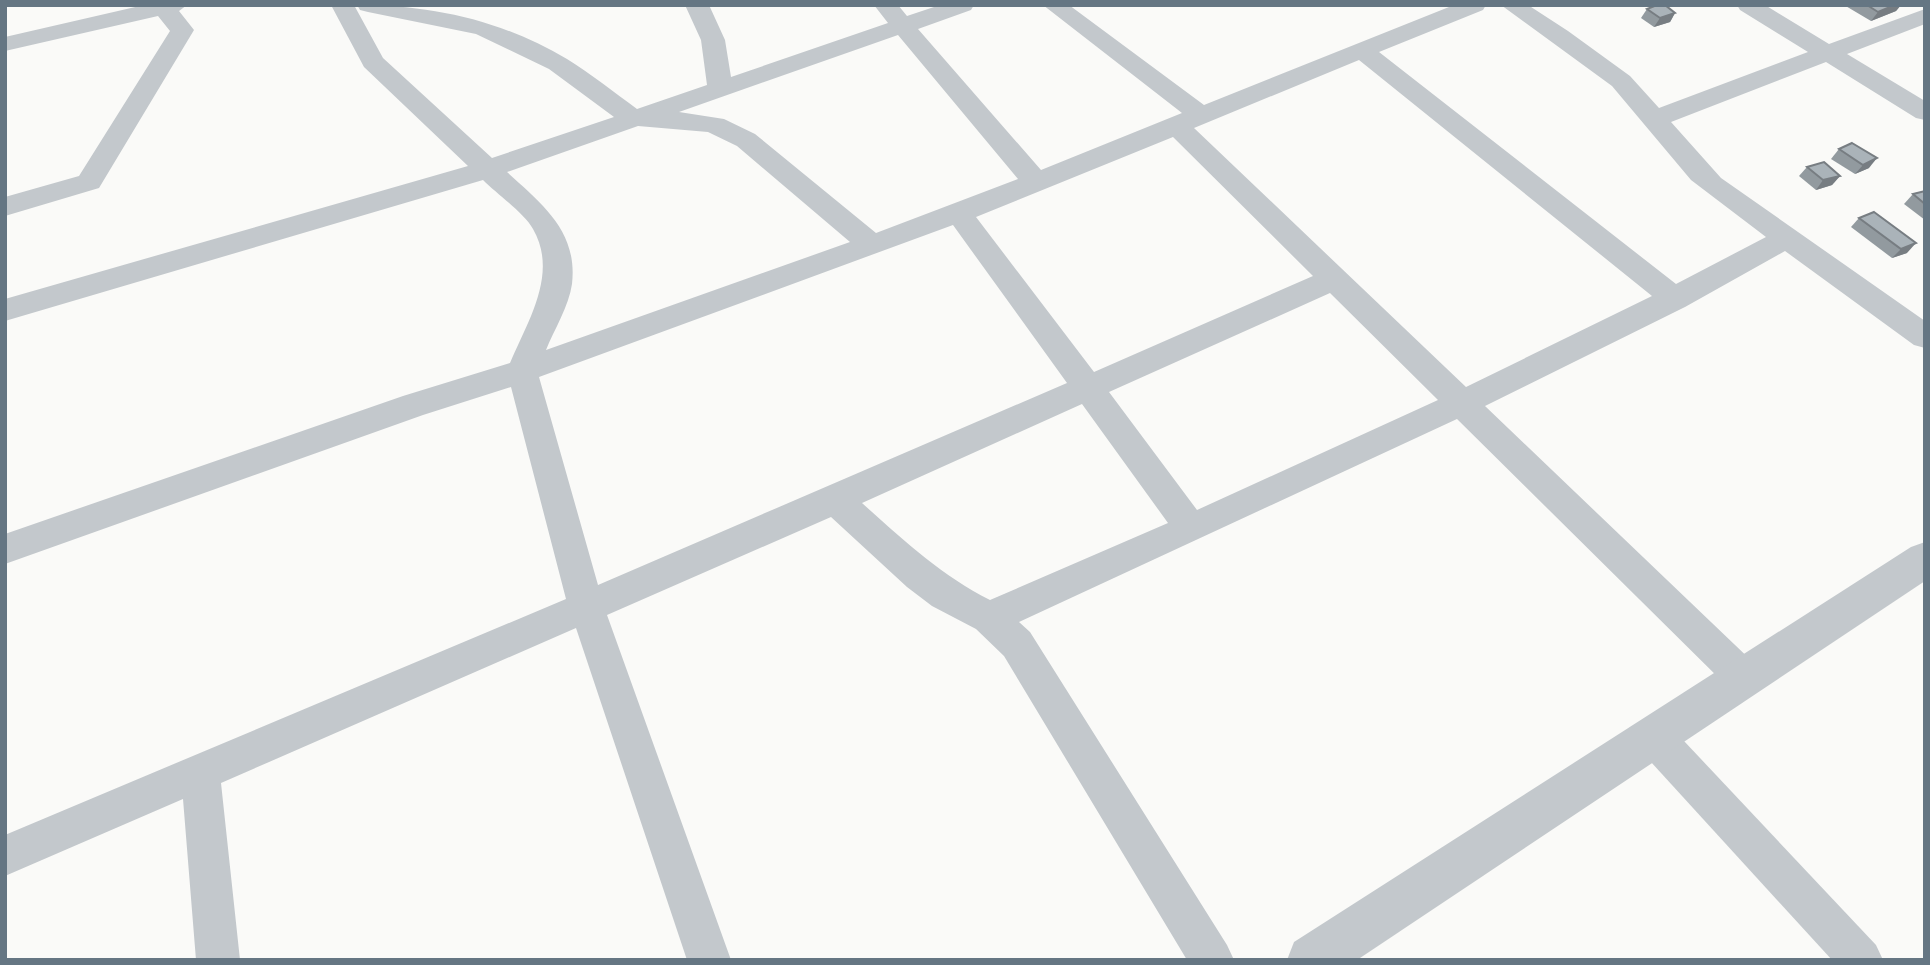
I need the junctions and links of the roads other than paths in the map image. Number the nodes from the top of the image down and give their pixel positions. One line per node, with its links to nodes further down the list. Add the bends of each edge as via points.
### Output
1 (342, 5): 20 (street, via 373,62)
2 (368, 5): 17 (street, via 483,28 558,64)
3 (697, 5): 15 (street, via 713,40)
4 (963, 5): 10 (street)
5 (1054, 5): 19 (street)
6 (1475, 5): 13 (street)
7 (1512, 5): 18 (street, via 1615,77)
8 (1748, 5): 14 (street)
9 (173, 11): 12 (street); 22 (street, via 182,30 89,182)
10 (893, 15): 15 (street); 21 (street)
11 (1925, 16): 14 (street)
12 (5, 44)
13 (1364, 52): 19 (street); 27 (street)
14 (1828, 54): 16 (street); 18 (street)
15 (720, 89): 17 (street)
16 (1925, 112)
17 (633, 118): 20 (street); 25 (street, via 715,125 746,140)
18 (1654, 119): 24 (street, via 1711,184)
19 (1188, 120): 21 (street); 26 (street)
20 (486, 170): 28 (street); 30 (street, via 544,222 557,264 556,286)
21 (1035, 182): 23 (street)
22 (5, 207)
23 (959, 213): 25 (street); 31 (street)
24 (1787, 238): 27 (street); 29 (street)
25 (871, 244): 30 (street)
26 (1334, 279): 31 (street); 32 (street)
27 (1675, 299): 32 (street)
28 (5, 310)
29 (1925, 337)
30 (522, 371): 35 (street); 37 (street)
31 (1087, 387): 33 (street); 34 (street)
32 (1463, 405): 34 (street); 39 (street)
33 (835, 500): 37 (street); 38 (street, via 919,576)
34 (1191, 528): 38 (street)
35 (5, 549)
36 (1921, 568): 39 (street)
37 (586, 606): 41 (street); 45 (street)
38 (989, 618): 46 (street, via 1017,644)
39 (1744, 678): 40 (street)
40 (1654, 737): 43 (street); 47 (street)
41 (200, 773): 42 (street); 44 (street)
42 (5, 856)
43 (1319, 958)
44 (218, 960)
45 (709, 960)
46 (1212, 960)
47 (1861, 960)

